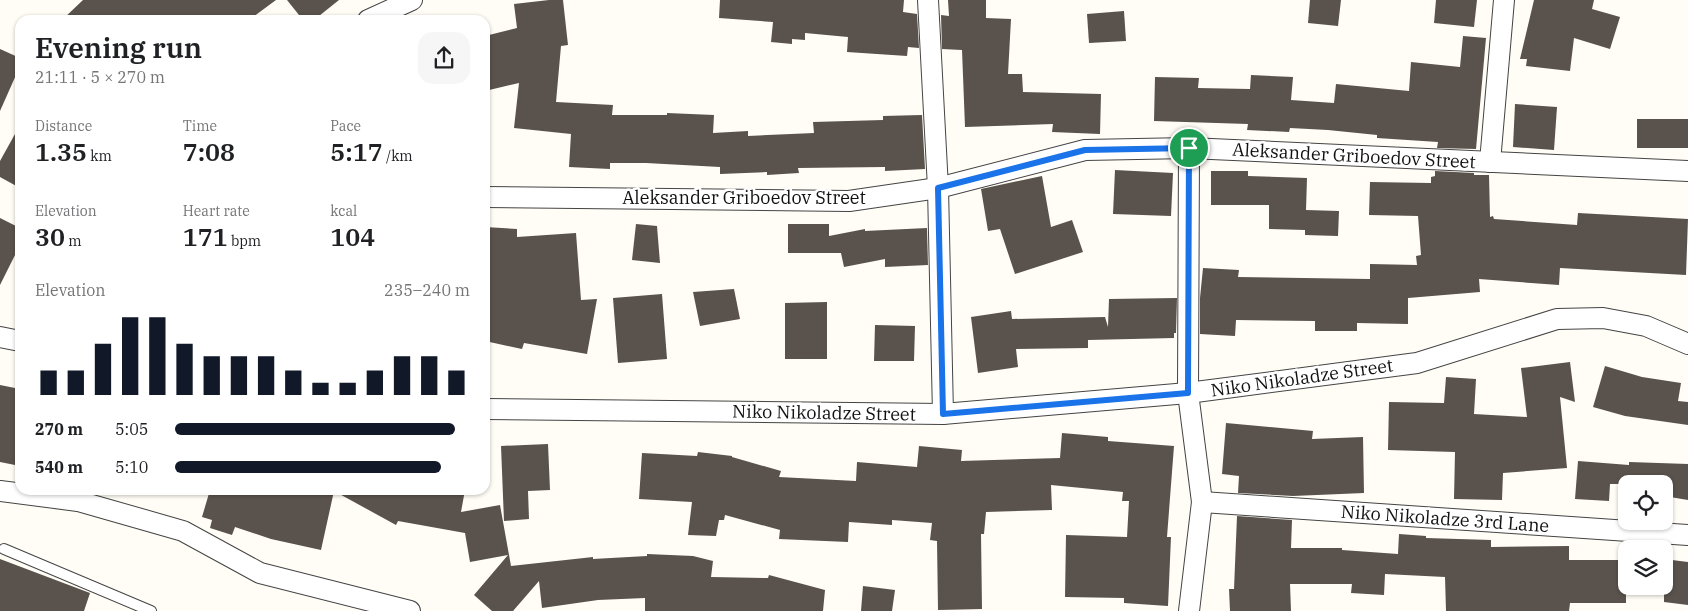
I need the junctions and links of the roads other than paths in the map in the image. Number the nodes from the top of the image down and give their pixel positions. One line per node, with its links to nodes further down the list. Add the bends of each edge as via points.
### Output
1 (412, 0): 4 (street)
2 (928, 0): 8 (street)
3 (1504, 0): 6 (street)
4 (379, 15)
5 (1189, 148): 6 (street, Aleksander Griboedov Street); 8 (street, Aleksander Griboedov Street, via 1085,150); 13 (street)
6 (1490, 162): 7 (street, Aleksander Griboedov Street)
7 (1688, 171)
8 (938, 188): 9 (street, Aleksander Griboedov Street, via 848,201); 15 (street)
9 (490, 197)
10 (0, 338): 11 (street)
11 (15, 340)
12 (1688, 344): 13 (street, Niko Nikoladze Street, via 1646,326 1612,319 1556,319 1416,363)
13 (1188, 393): 15 (street, Niko Nikoladze Street); 19 (street)
14 (490, 410): 15 (street, Niko Nikoladze Street)
15 (943, 414)
16 (0, 491): 17 (street)
17 (15, 493)
18 (31, 495): 23 (street, via 78,501 182,530 260,574)
19 (1202, 502): 20 (street, Niko Nikoladze 3rd Lane); 24 (street)
20 (1688, 535)
21 (4, 549): 22 (lane)
22 (150, 611)
23 (410, 611)
24 (1189, 611)

